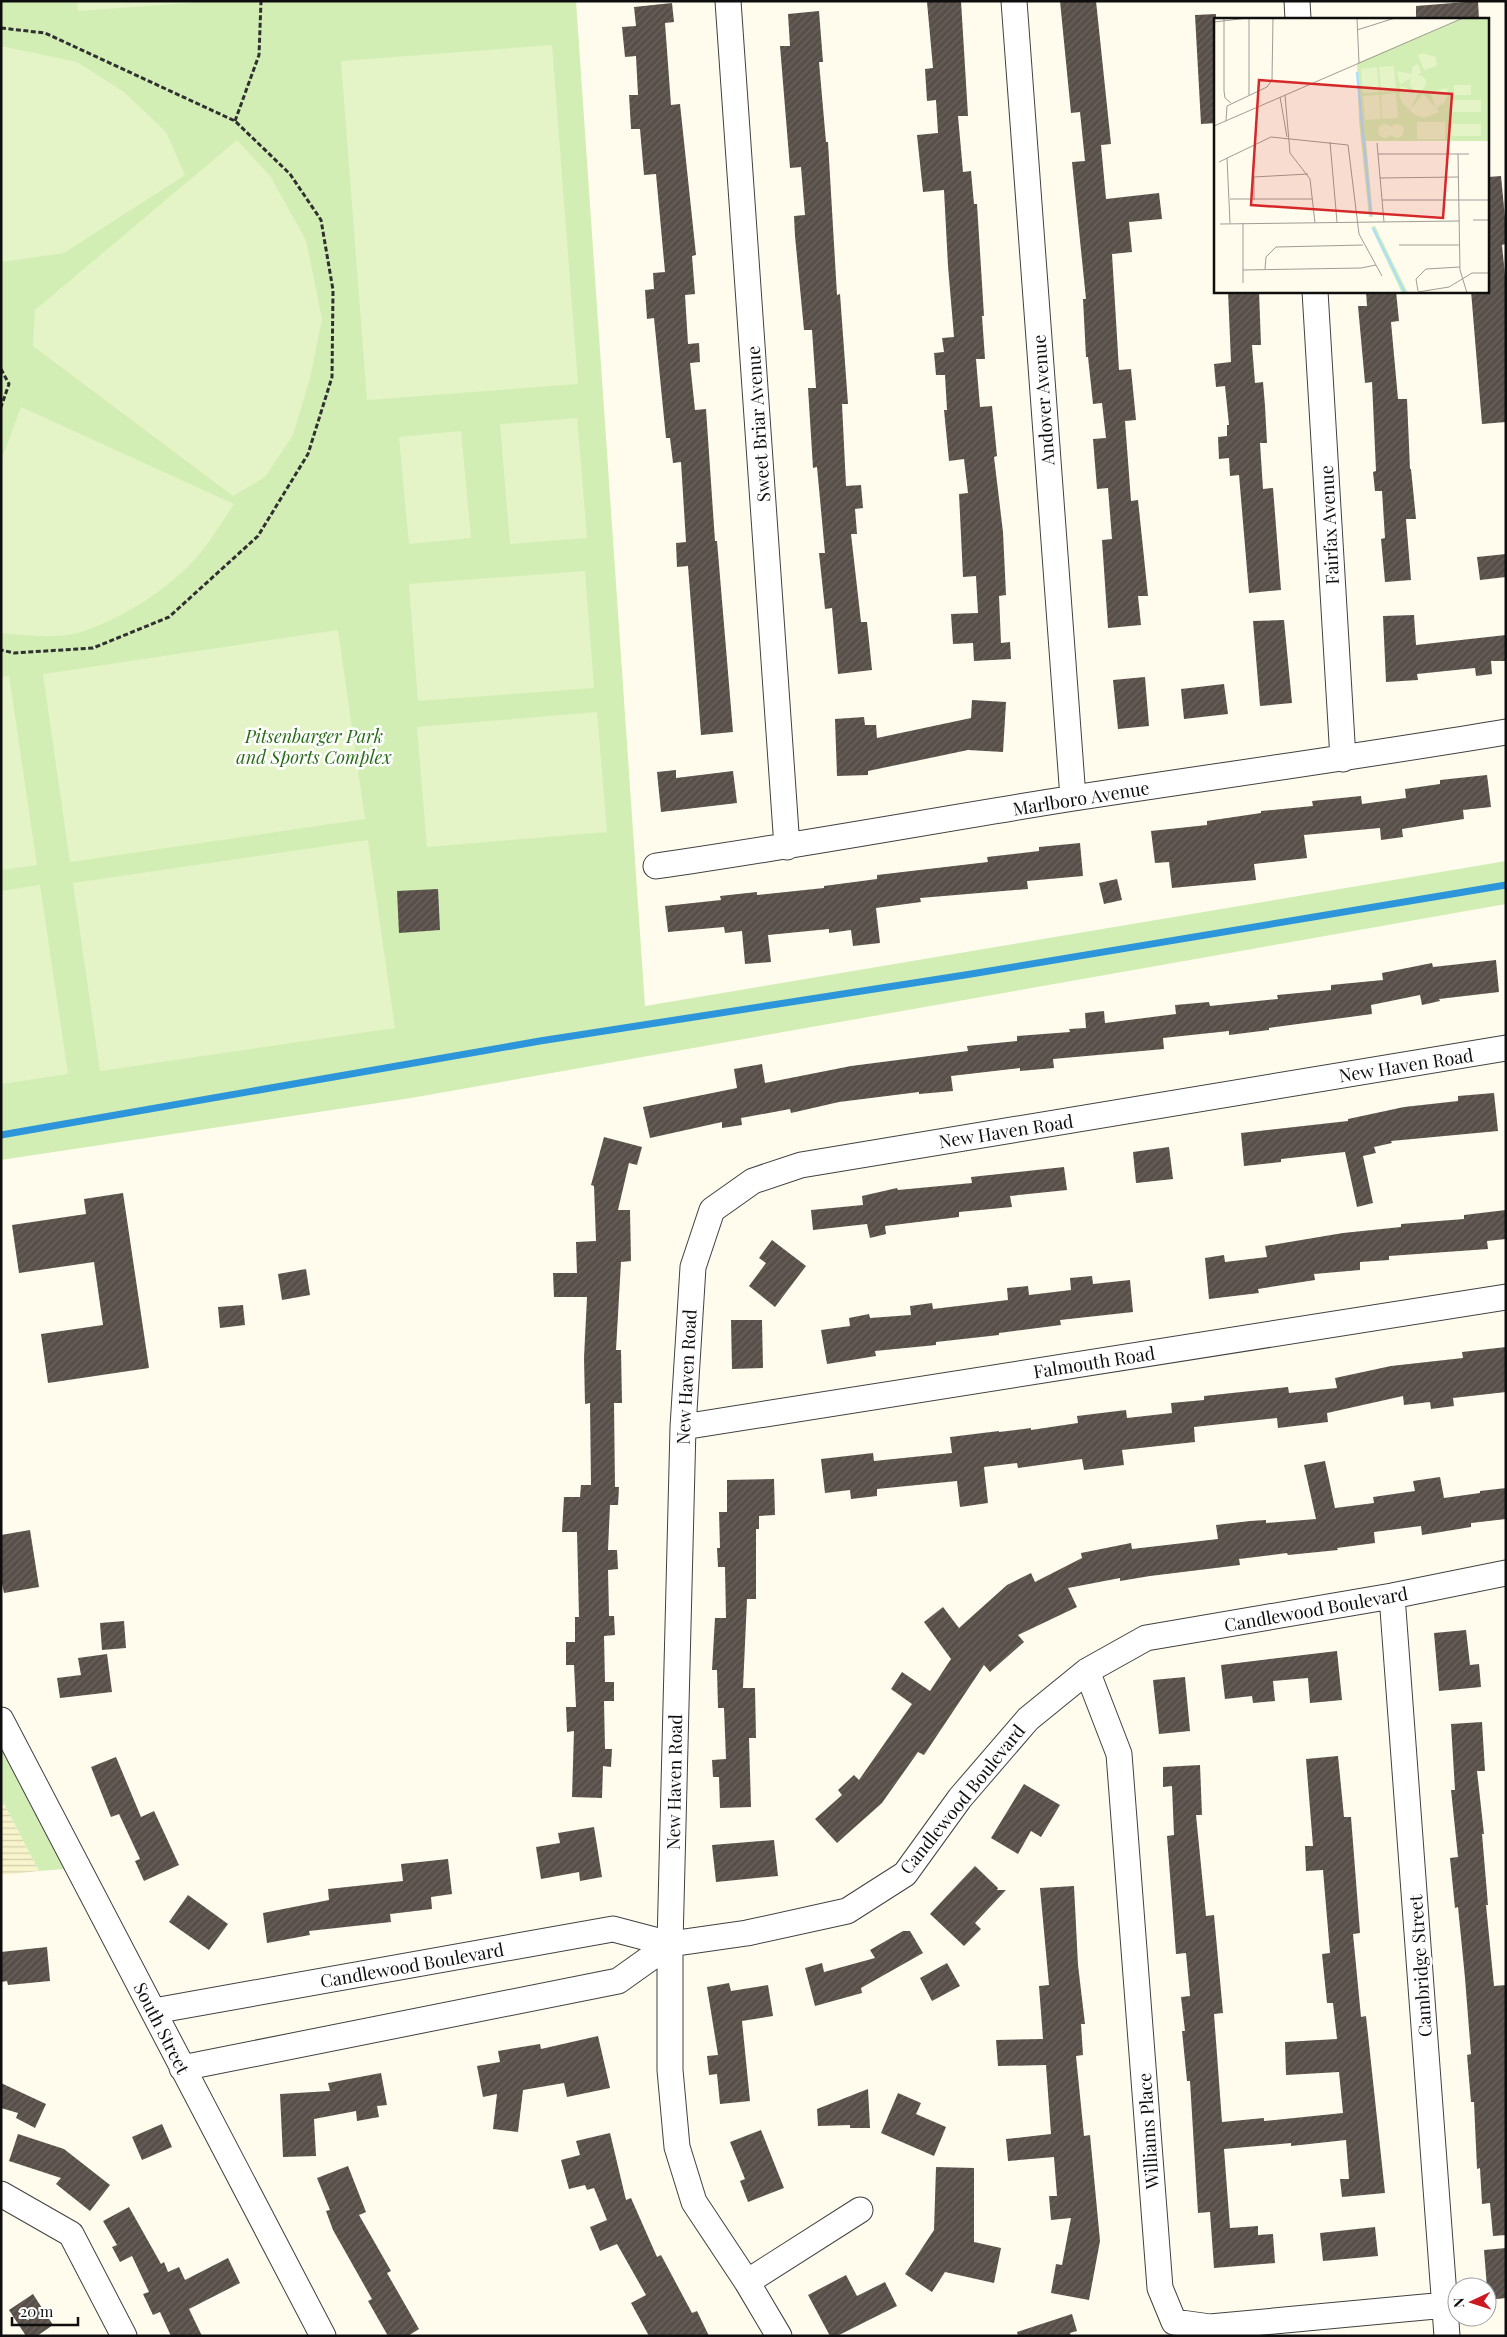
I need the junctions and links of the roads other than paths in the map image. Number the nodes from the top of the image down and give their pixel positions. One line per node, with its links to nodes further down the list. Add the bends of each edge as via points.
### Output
1 (728, 1): 9 (street, Sweet Briar Avenue)
2 (1014, 1): 8 (street, Andover Avenue)
3 (1297, 1): 4 (street)
4 (1298, 18)
5 (1314, 292): 7 (street, Fairfax Avenue)
6 (1506, 732): 7 (street, Marlboro Avenue)
7 (1342, 759): 8 (street, Marlboro Avenue)
8 (1073, 798): 9 (street, Marlboro Avenue)
9 (787, 847): 10 (street, Marlboro Avenue)
10 (656, 866)
11 (1506, 1048): 13 (street, New Haven Road, via 801,1164 753,1181 712,1210 693,1267)
12 (1506, 1297): 13 (street, Falmouth Road)
13 (683, 1427): 18 (street, New Haven Road)
14 (1506, 1573): 15 (street, Candlewood Boulevard)
15 (1392, 1596): 16 (street, Candlewood Boulevard, via 1146,1638); 24 (street, Cambridge Street)
16 (1086, 1671): 18 (street, Candlewood Boulevard, via 1028,1719 960,1798 905,1874 847,1911 747,1933); 24 (street, Williams Place, via 1119,1754 1160,2288 1174,2322 1210,2327)
17 (1, 1720): 19 (street, South Street)
18 (670, 1944): 19 (street, Candlewood Boulevard, via 613,1929); 20 (street, Candlewood Boulevard, via 618,1980); 23 (street, New Haven Road, via 670,2070 677,2147 694,2202)
19 (154, 2011): 20 (street, South Street)
20 (182, 2068): 26 (street, South Street)
21 (1, 2194): 25 (street, via 71,2234)
22 (860, 2210): 23 (street)
23 (747, 2282): 27 (street, New Haven Road)
24 (1446, 2305): 28 (street, Cambridge Street)
25 (124, 2336)
26 (323, 2336)
27 (779, 2336)
28 (1447, 2336)

